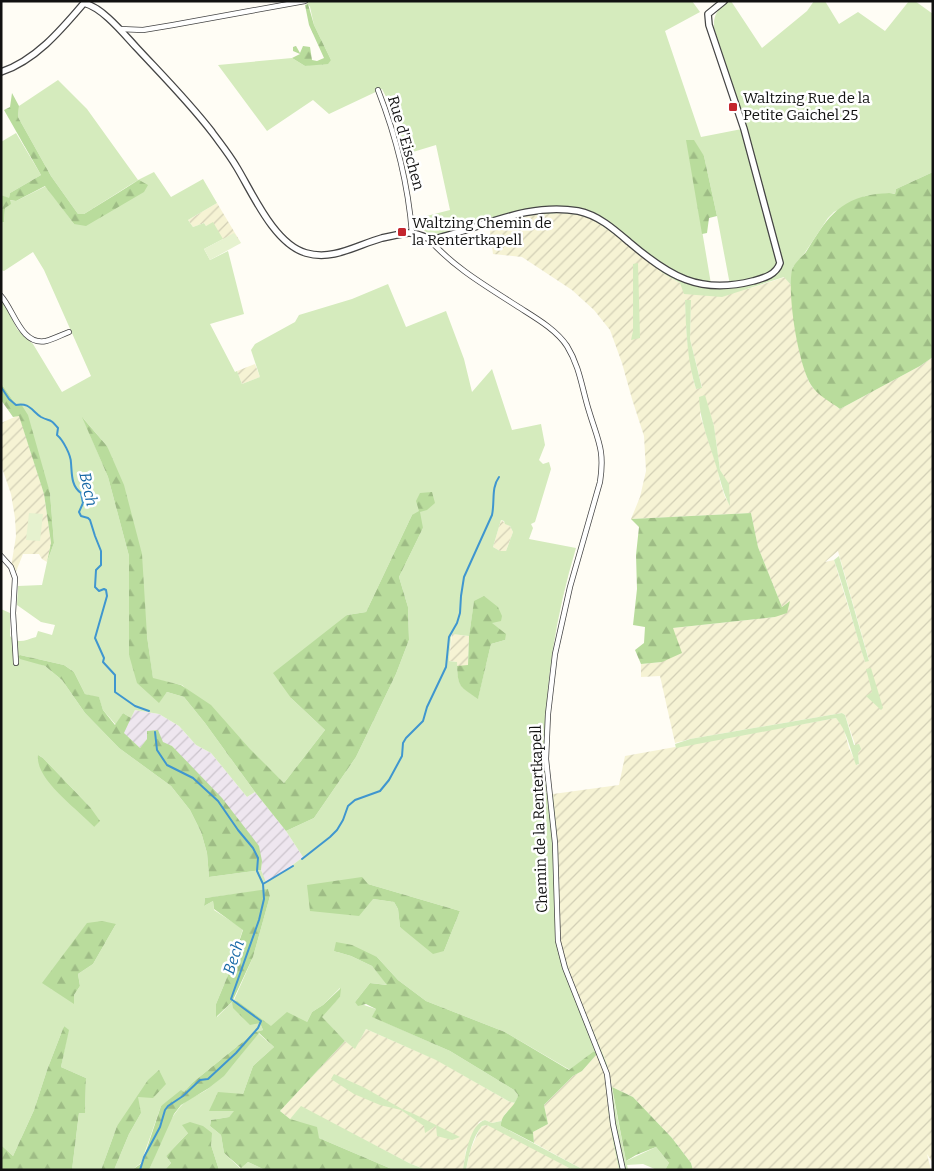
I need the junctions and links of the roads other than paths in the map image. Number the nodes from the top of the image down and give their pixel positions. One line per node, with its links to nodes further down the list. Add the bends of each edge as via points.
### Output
1 (305, 1): 4 (street, via 173,26)
2 (724, 1): 8 (street, via 708,14 709,25 744,129 779,257 778,269 772,274 745,283 697,284 665,270 595,216 560,209 515,214)
3 (83, 2): 4 (street, via 96,8); 5 (street, via 58,34 21,63)
4 (120, 30): 7 (street, via 178,89 234,163 272,225 292,246 319,255 334,254)
5 (1, 72)
6 (378, 90): 7 (street, Rue d'Eischen, via 396,141 409,199)
7 (412, 232): 8 (street, Chemin de la Rentertkapell)
8 (429, 239): 13 (street, Chemin de la Rentertkapell, via 470,276 528,313 566,344 579,370 602,450 600,482 555,654 546,759 555,844 558,941 567,975 607,1074)
9 (1, 296): 10 (street, via 20,328 34,340 45,341)
10 (68, 332)
11 (1, 556): 12 (street, via 16,578 13,622)
12 (16, 663)
13 (623, 1170)

